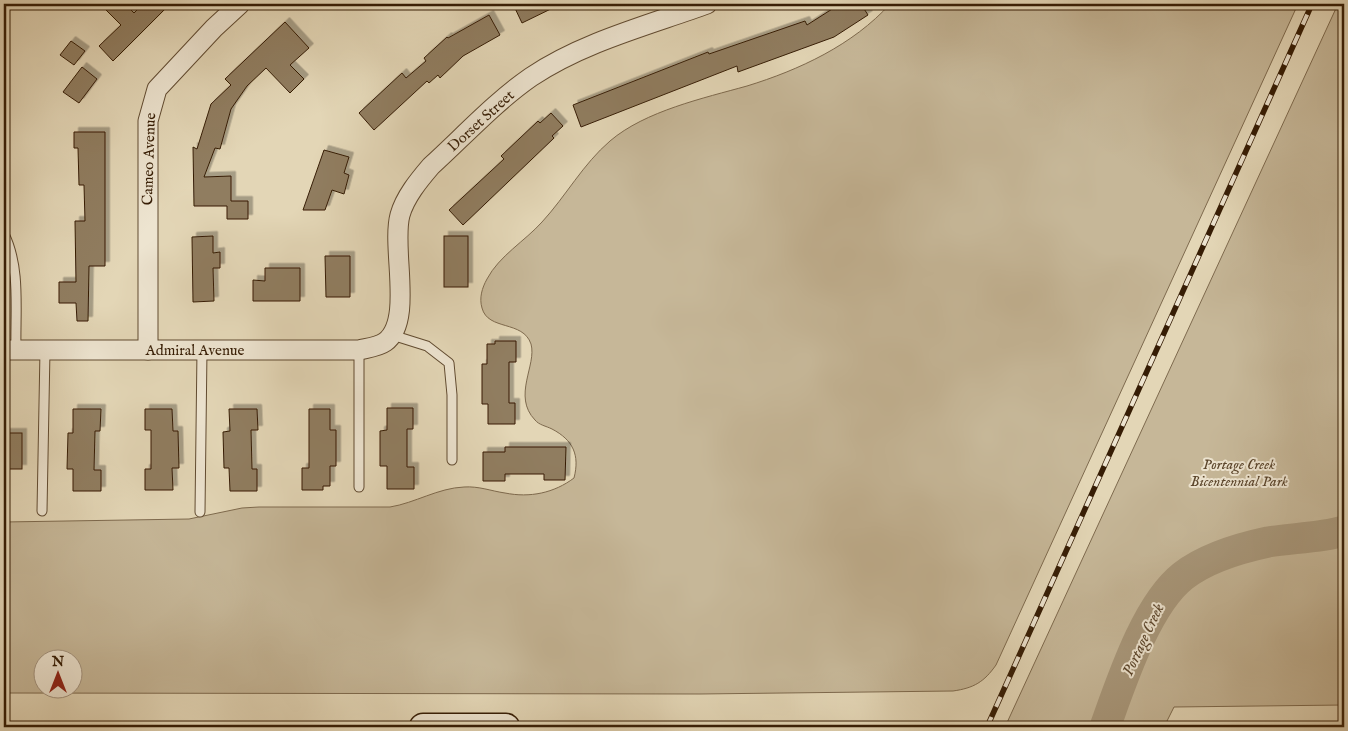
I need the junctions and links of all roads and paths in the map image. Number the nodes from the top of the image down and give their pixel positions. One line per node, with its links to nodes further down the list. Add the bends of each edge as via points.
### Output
1 (7, 4): 4 (lane)
2 (240, 4): 9 (street, Cameo Avenue, via 171,73 157,89 152,103 148,121)
3 (707, 4): 6 (street, Dorset Street, via 604,41 550,66 515,90 431,166 400,214 399,312 397,327)
4 (4, 7)
5 (4, 234): 7 (lane, via 10,246 15,276)
6 (388, 339): 11 (street, Admiral Avenue); 12 (lane, via 426,346 449,363)
7 (10, 350): 8 (street, Admiral Avenue)
8 (44, 350): 9 (street, Admiral Avenue); 14 (lane)
9 (148, 350): 10 (street, Admiral Avenue)
10 (202, 350): 11 (street, Admiral Avenue); 15 (lane)
11 (359, 350): 13 (lane)
12 (452, 460)
13 (359, 487)
14 (42, 511)
15 (200, 512)
16 (422, 727): 17 (street)
17 (506, 727)

